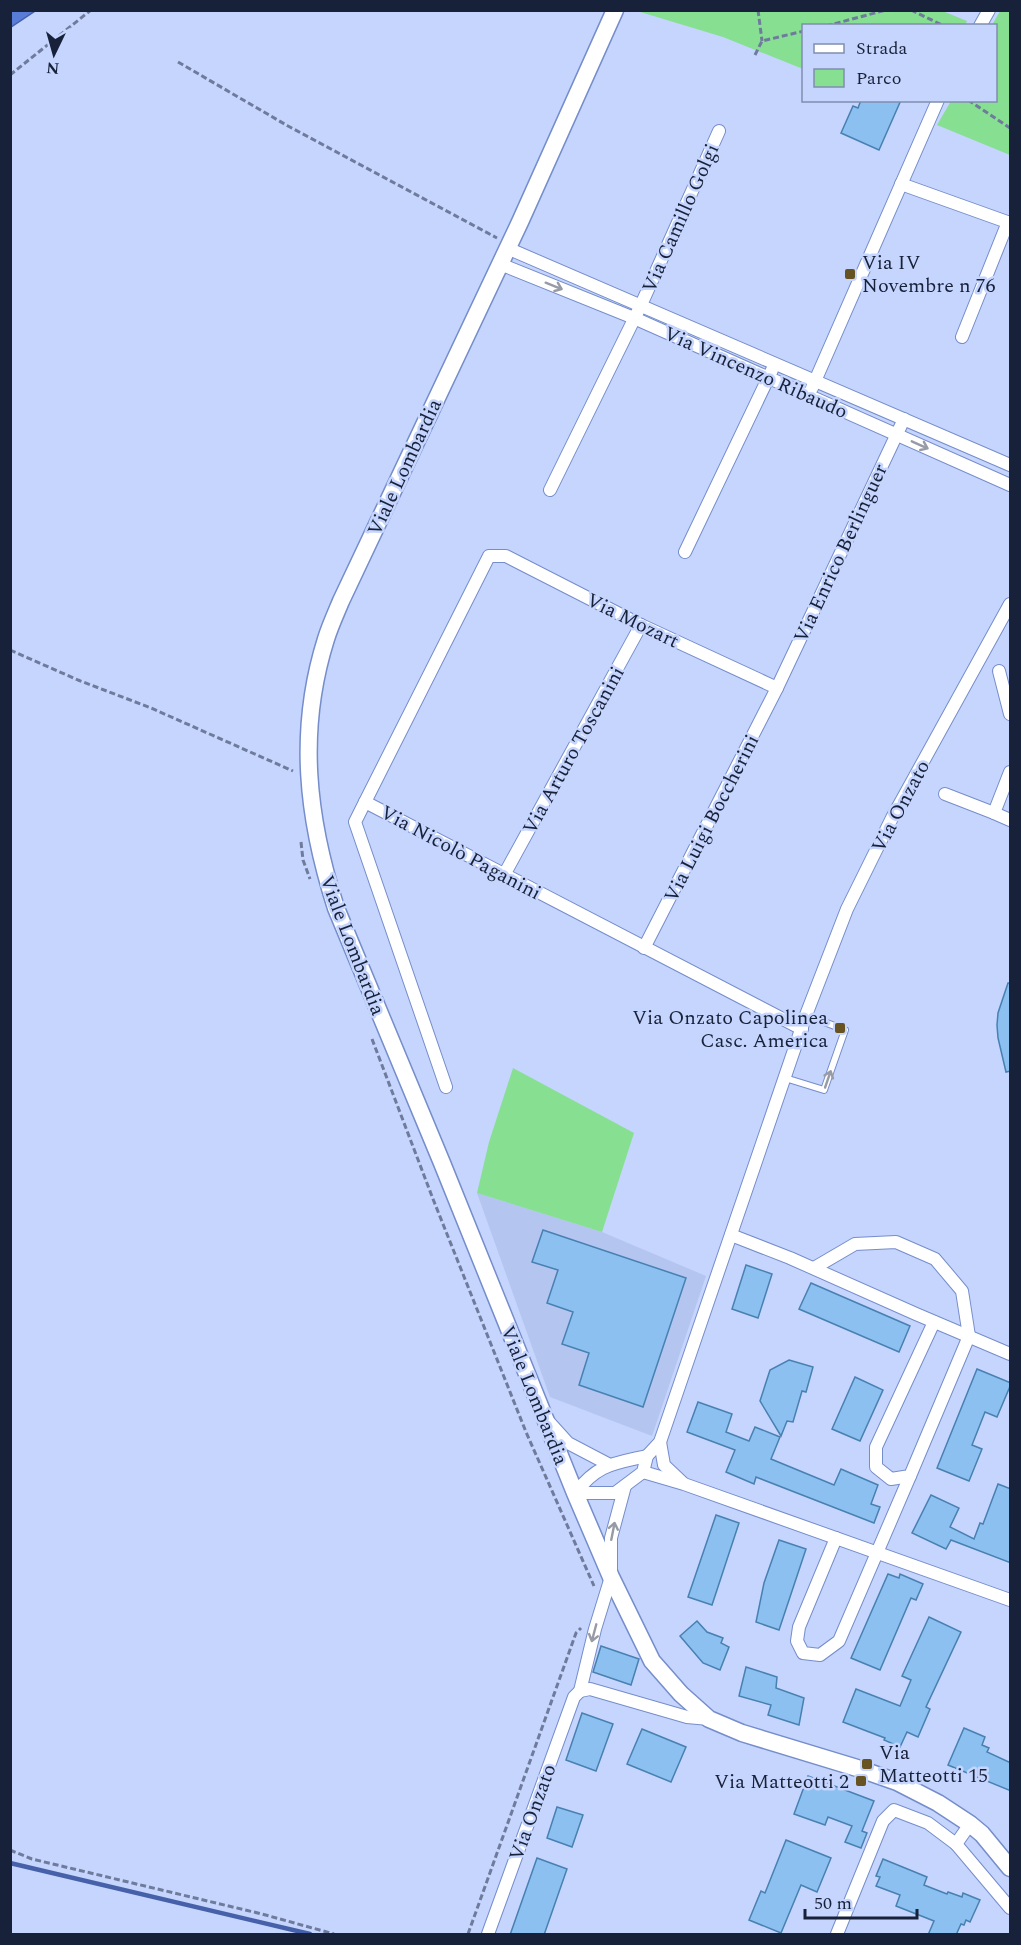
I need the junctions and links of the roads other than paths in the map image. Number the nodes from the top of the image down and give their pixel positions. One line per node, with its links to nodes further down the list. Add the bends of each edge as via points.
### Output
1 (615, 10): 8 (street, Viale Lombardia)
2 (989, 10): 3 (street)
3 (981, 24)
4 (937, 102): 6 (street)
5 (719, 131): 10 (street, Via Camillo Golgi)
6 (901, 184): 7 (street); 15 (street)
7 (1009, 223): 12 (street)
8 (508, 246): 9 (street, Viale Lombardia); 10 (street, Via Vincenzo Ribaudo)
9 (500, 264): 11 (street, Via Vincenzo Ribaudo, one-way to 11); 45 (street, Viale Lombardia, via 326,639 313,692 308,773 322,867 336,908)
10 (641, 305): 11 (street, Via Camillo Golgi); 13 (street, Via Vincenzo Ribaudo)
11 (634, 318): 14 (street, Via Vincenzo Ribaudo); 21 (street, Via Camillo Golgi)
12 (962, 337)
13 (776, 363): 14 (street); 15 (street, Via Vincenzo Ribaudo)
14 (769, 377): 16 (street, Via Vincenzo Ribaudo); 22 (street)
15 (815, 380): 16 (street); 17 (street, Via Vincenzo Ribaudo)
16 (809, 395): 18 (street, Via Vincenzo Ribaudo)
17 (904, 419): 18 (street, Via Enrico Berlinguer); 19 (street, Via Vincenzo Ribaudo)
18 (896, 434): 20 (street, Via Vincenzo Ribaudo, one-way to 20); 27 (street, Via Enrico Berlinguer)
19 (1011, 465)
20 (1011, 485)
21 (550, 490)
22 (685, 552)
23 (489, 556): 25 (street, Via Mozart, via 506,556); 31 (street, Via Nicolò Paganini)
24 (1011, 604): 36 (street, Via Onzato, via 877,848 847,909)
25 (641, 625): 27 (street, Via Mozart); 34 (street, Via Arturo Toscanini)
26 (999, 671): 28 (street)
27 (777, 688): 35 (street, Via Luigi Boccherini)
28 (1011, 714)
29 (1011, 772): 32 (street)
30 (945, 794): 32 (street)
31 (365, 802): 34 (street, Via Nicolò Paganini); 39 (street, via 355,822)
32 (994, 813): 33 (street)
33 (1011, 820)
34 (504, 875): 35 (street, Via Nicolò Paganini)
35 (644, 948): 37 (street, Via Nicolò Paganini)
36 (806, 1015): 37 (street, Via Onzato); 38 (lane, one-way to 36, via 824,1090 845,1030)
37 (802, 1029): 38 (street, Via Onzato)
38 (785, 1078): 40 (street, Via Onzato)
39 (446, 1087)
40 (731, 1235): 41 (street); 46 (street, Via Onzato)
41 (814, 1268): 42 (street); 43 (street, via 855,1244 896,1242 935,1259 962,1292)
42 (934, 1322): 43 (street); 50 (street, via 876,1447 876,1467 891,1479)
43 (969, 1336): 44 (street); 50 (street)
44 (1011, 1354)
45 (544, 1417): 48 (street, via 568,1443); 53 (street, Viale Lombardia)
46 (660, 1442): 47 (street); 51 (street, via 664,1465)
47 (647, 1456): 48 (street); 49 (street)
48 (608, 1464): 53 (street, via 586,1478)
49 (643, 1472): 51 (street); 52 (street)
50 (910, 1476): 55 (street)
51 (684, 1484): 54 (street)
52 (625, 1486): 53 (street, via 615,1493); 56 (street, Via Onzato, one-way to 52, via 611,1538)
53 (575, 1493): 56 (street, Viale Lombardia)
54 (836, 1538): 55 (street); 55 (street, via 799,1626 797,1641 803,1653 820,1655 839,1641)
55 (877, 1553): 57 (street)
56 (611, 1577): 58 (street, Via Onzato, one-way to 58); 59 (street, Viale Lombardia, via 652,1661)
57 (1011, 1600)
58 (580, 1691): 59 (street, via 590,1689 687,1717); 66 (street, Via Onzato, via 574,1697)
59 (709, 1719): 60 (street, Viale Lombardia, via 897,1782)
60 (938, 1803): 61 (street); 62 (street, Viale Lombardia)
61 (928, 1823): 63 (street); 67 (street, via 894,1810 883,1821)
62 (970, 1824): 63 (street); 64 (street, Viale Lombardia)
63 (956, 1844): 65 (street)
64 (1011, 1868)
65 (1011, 1908)
66 (488, 1935)
67 (837, 1935)

